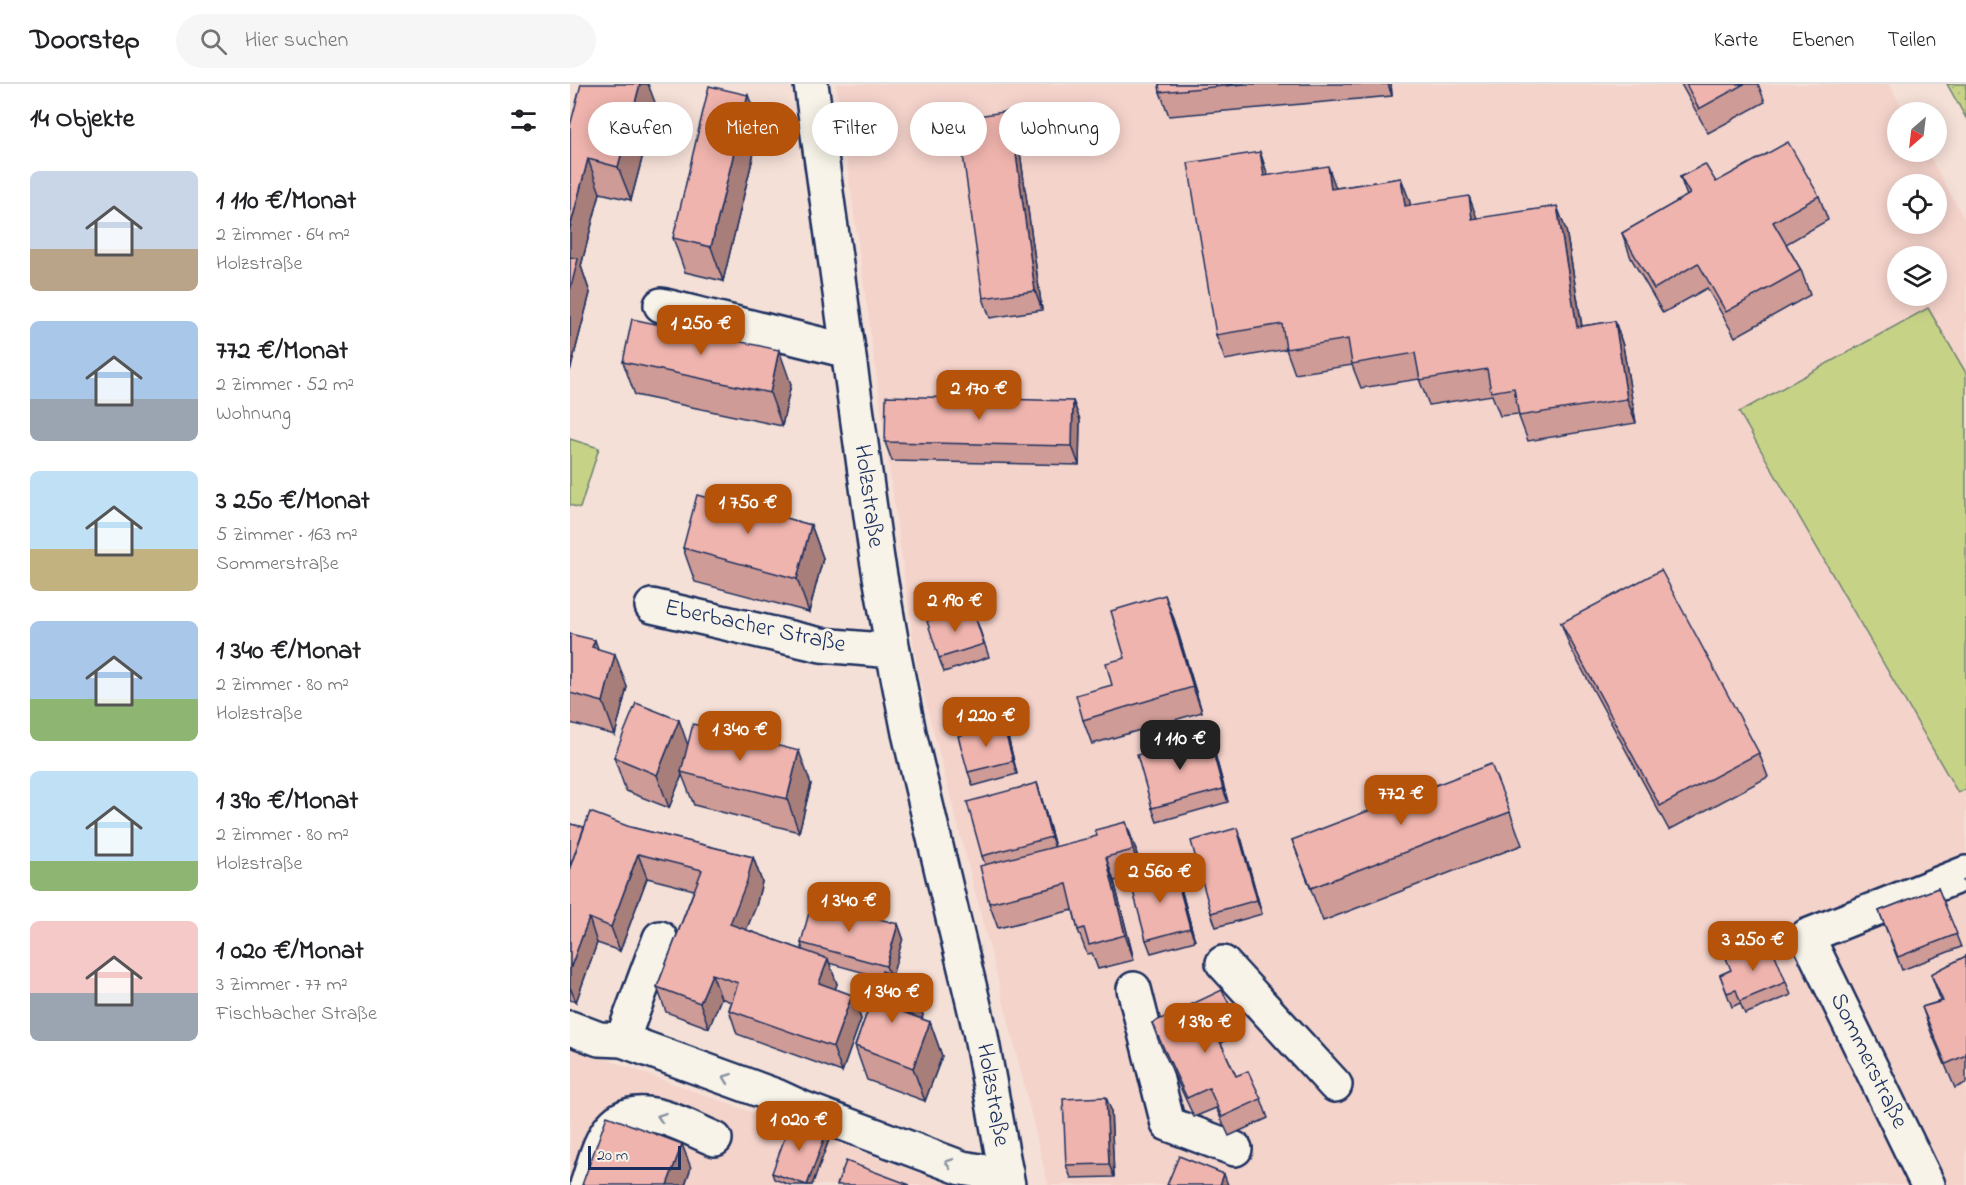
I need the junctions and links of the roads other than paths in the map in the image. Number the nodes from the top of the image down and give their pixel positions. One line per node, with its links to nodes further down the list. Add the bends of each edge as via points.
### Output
1 (811, 84): 3 (street, Holzstraße)
2 (661, 305): 3 (street)
3 (848, 351): 5 (street, Holzstraße)
4 (652, 606): 5 (street, Eberbacher Straße, via 820,645)
5 (893, 651): 15 (street, Holzstraße, via 980,1031)
6 (1966, 873): 17 (street, Sommerstraße, via 1807,936)
7 (660, 938): 11 (street)
8 (1223, 963): 12 (street)
9 (1134, 989): 14 (street, via 1168,1124)
10 (570, 1028): 11 (street, via 599,1039)
11 (622, 1040): 15 (street, one-way to 11, via 962,1168)
12 (1335, 1085)
13 (715, 1139): 16 (street, one-way to 16, via 660,1116 634,1114 607,1133)
14 (1235, 1149)
15 (1007, 1178)
16 (587, 1185)
17 (1928, 1185)

